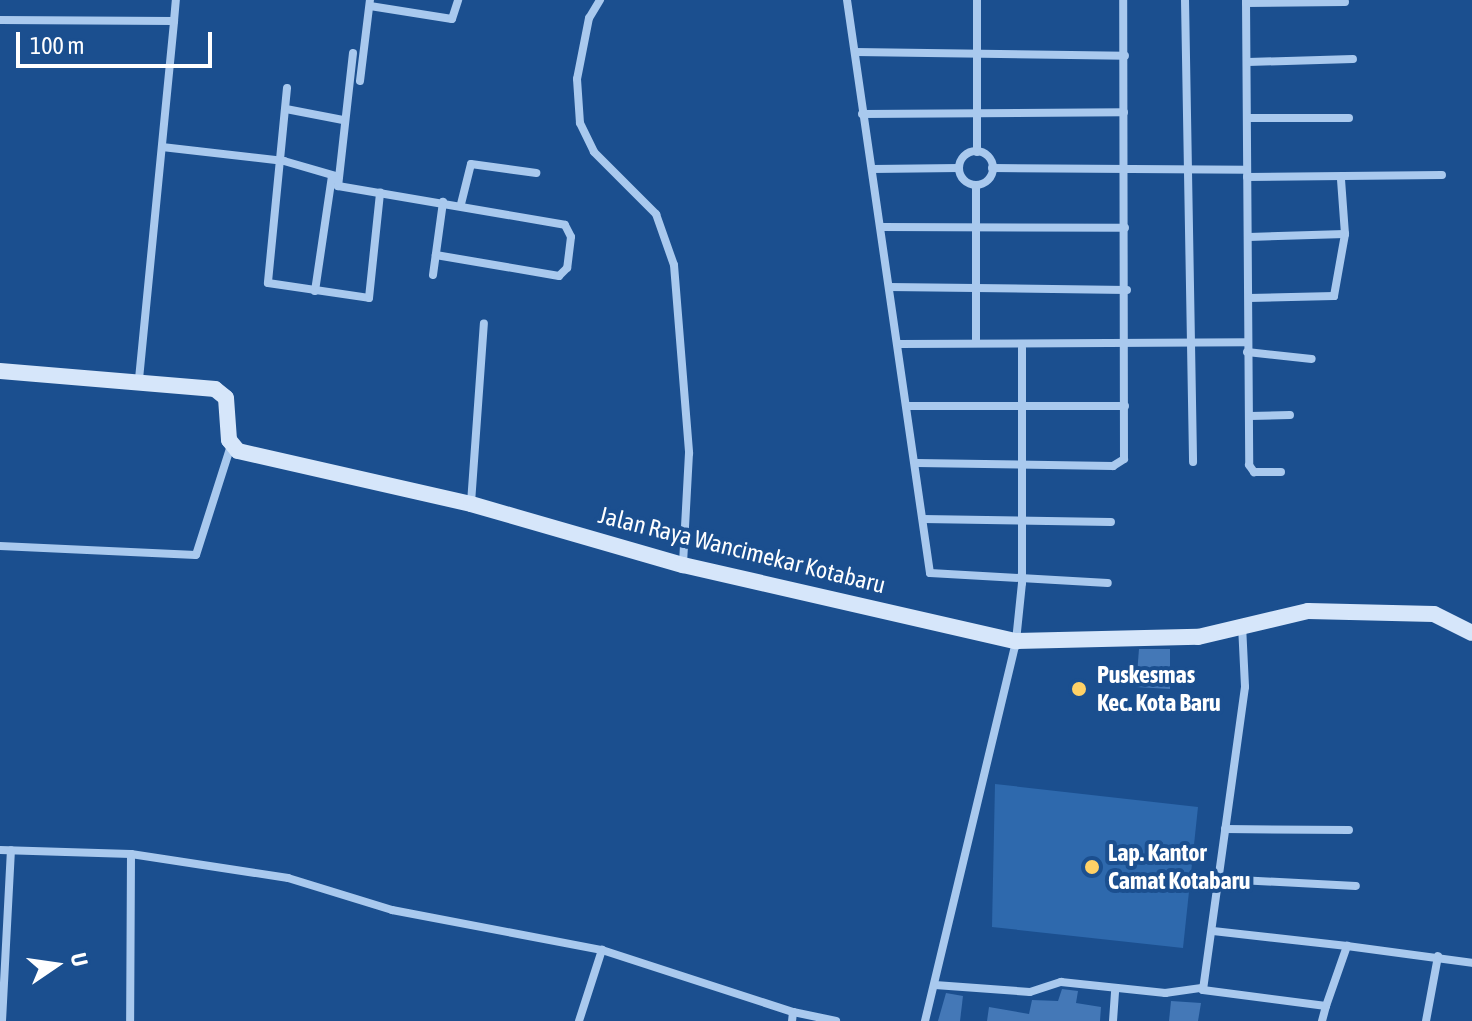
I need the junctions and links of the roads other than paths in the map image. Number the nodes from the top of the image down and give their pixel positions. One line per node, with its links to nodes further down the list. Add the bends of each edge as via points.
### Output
1 (176, 0): 12 (street)
2 (458, 0): 10 (street, via 452,19)
3 (600, 0): 82 (street, via 589,18 577,79 580,123 594,152 656,214 674,265 690,465)
4 (847, 0): 13 (street)
5 (977, 0): 15 (street)
6 (1123, 0): 16 (street)
7 (1185, 0): 34 (street)
8 (1246, 1): 9 (street); 18 (street)
9 (1345, 2)
10 (370, 3): 19 (street)
11 (0, 20): 12 (street)
12 (174, 21): 28 (street)
13 (855, 52): 15 (street); 24 (street)
14 (353, 53): 27 (street)
15 (976, 54): 16 (street); 23 (street)
16 (1125, 56): 22 (street)
17 (1353, 59): 18 (street)
18 (1248, 62): 25 (street)
19 (360, 81)
20 (287, 88): 21 (street)
21 (286, 109): 27 (street); 30 (street)
22 (1124, 112): 23 (street); 35 (street)
23 (975, 113): 24 (street); 29 (street)
24 (862, 114): 33 (street)
25 (1248, 118): 26 (street); 37 (street)
26 (1349, 118)
27 (343, 120): 39 (street)
28 (162, 147): 30 (street); 66 (street)
29 (977, 152): 31 (street, via 964,156); 32 (street)
30 (284, 161): 39 (street); 55 (street, via 267,280)
31 (959, 168): 33 (street); 41 (street, via 965,182)
32 (992, 168): 35 (street); 41 (street, via 987,180)
33 (872, 169): 45 (street)
34 (1189, 169): 35 (street); 37 (street); 60 (street)
35 (1124, 170): 47 (street)
36 (536, 173): 44 (street, via 471,164)
37 (1247, 174): 40 (street); 49 (street)
38 (1442, 175): 40 (street)
39 (336, 177): 42 (street, via 338,186); 55 (street)
40 (1341, 179): 48 (street)
41 (976, 185): 46 (street)
42 (380, 193): 43 (street); 55 (street, via 369,298)
43 (443, 202): 44 (street); 50 (street)
44 (461, 204): 50 (street, via 565,225 571,237 565,274)
45 (881, 227): 46 (street); 53 (street)
46 (975, 228): 47 (street); 52 (street)
47 (1125, 228): 54 (street)
48 (1345, 234): 49 (street); 56 (street, via 1334,296)
49 (1249, 237): 56 (street)
50 (436, 255): 51 (street)
51 (433, 275)
52 (976, 286): 53 (street); 54 (street); 58 (street)
53 (889, 287): 59 (street)
54 (1127, 290): 61 (street)
55 (315, 291)
56 (1249, 298): 62 (street)
57 (484, 323): 77 (street)
58 (976, 343): 59 (street); 63 (street)
59 (900, 344): 68 (street)
60 (1191, 344): 61 (street); 62 (street); 73 (street)
61 (1127, 345): 63 (street); 69 (street)
62 (1248, 347): 64 (street); 71 (street)
63 (1022, 348): 67 (street)
64 (1312, 359)
65 (0, 371): 66 (street)
66 (139, 379): 72 (street, via 220,390)
67 (1023, 403): 68 (street); 69 (street); 75 (street)
68 (909, 406): 74 (street)
69 (1125, 406): 75 (street, via 1119,464)
70 (1290, 415): 71 (street)
71 (1250, 416): 76 (street, via 1250,470)
72 (231, 445): 77 (street, Jalan Raya Wancimekar Kotabaru); 81 (street, via 196,555)
73 (1193, 462)
74 (917, 463): 75 (street); 78 (street)
75 (1024, 464): 79 (street)
76 (1281, 472)
77 (471, 504): 82 (street, Jalan Raya Wancimekar Kotabaru)
78 (923, 519): 79 (street); 83 (street, via 932,575)
79 (1023, 522): 80 (street); 83 (street)
80 (1111, 522)
81 (0, 546)
82 (683, 565): 87 (street, Jalan Raya Wancimekar Kotabaru)
83 (1022, 583): 84 (street); 87 (street)
84 (1108, 583)
85 (1242, 624): 86 (street, Jalan Raya Wancimekar Kotabaru, via 1308,611 1407,611 1434,614); 87 (street, Jalan Raya Wancimekar Kotabaru, via 1198,637); 88 (street, via 1245,687)
86 (1472, 633)
87 (1016, 641): 100 (street)
88 (1225, 829): 89 (street); 93 (street)
89 (1349, 830)
90 (0, 850): 91 (street)
91 (11, 850): 92 (street); 105 (street)
92 (131, 854): 97 (street, via 288,878 392,910); 106 (street)
93 (1220, 879): 94 (street); 95 (street)
94 (1356, 886)
95 (1213, 931): 96 (street); 101 (street)
96 (1347, 946): 98 (street); 103 (street)
97 (602, 950): 104 (street); 107 (street)
98 (1438, 956): 99 (street); 112 (street)
99 (1472, 963)
100 (935, 985): 102 (street, via 1030,992 1061,982); 109 (street)
101 (1202, 988): 102 (street); 103 (street)
102 (1115, 991): 110 (street)
103 (1326, 1006): 111 (street)
104 (792, 1016): 108 (street)
105 (2, 1021)
106 (130, 1021)
107 (579, 1021)
108 (836, 1021)
109 (925, 1021)
110 (1113, 1021)
111 (1322, 1021)
112 (1426, 1021)

